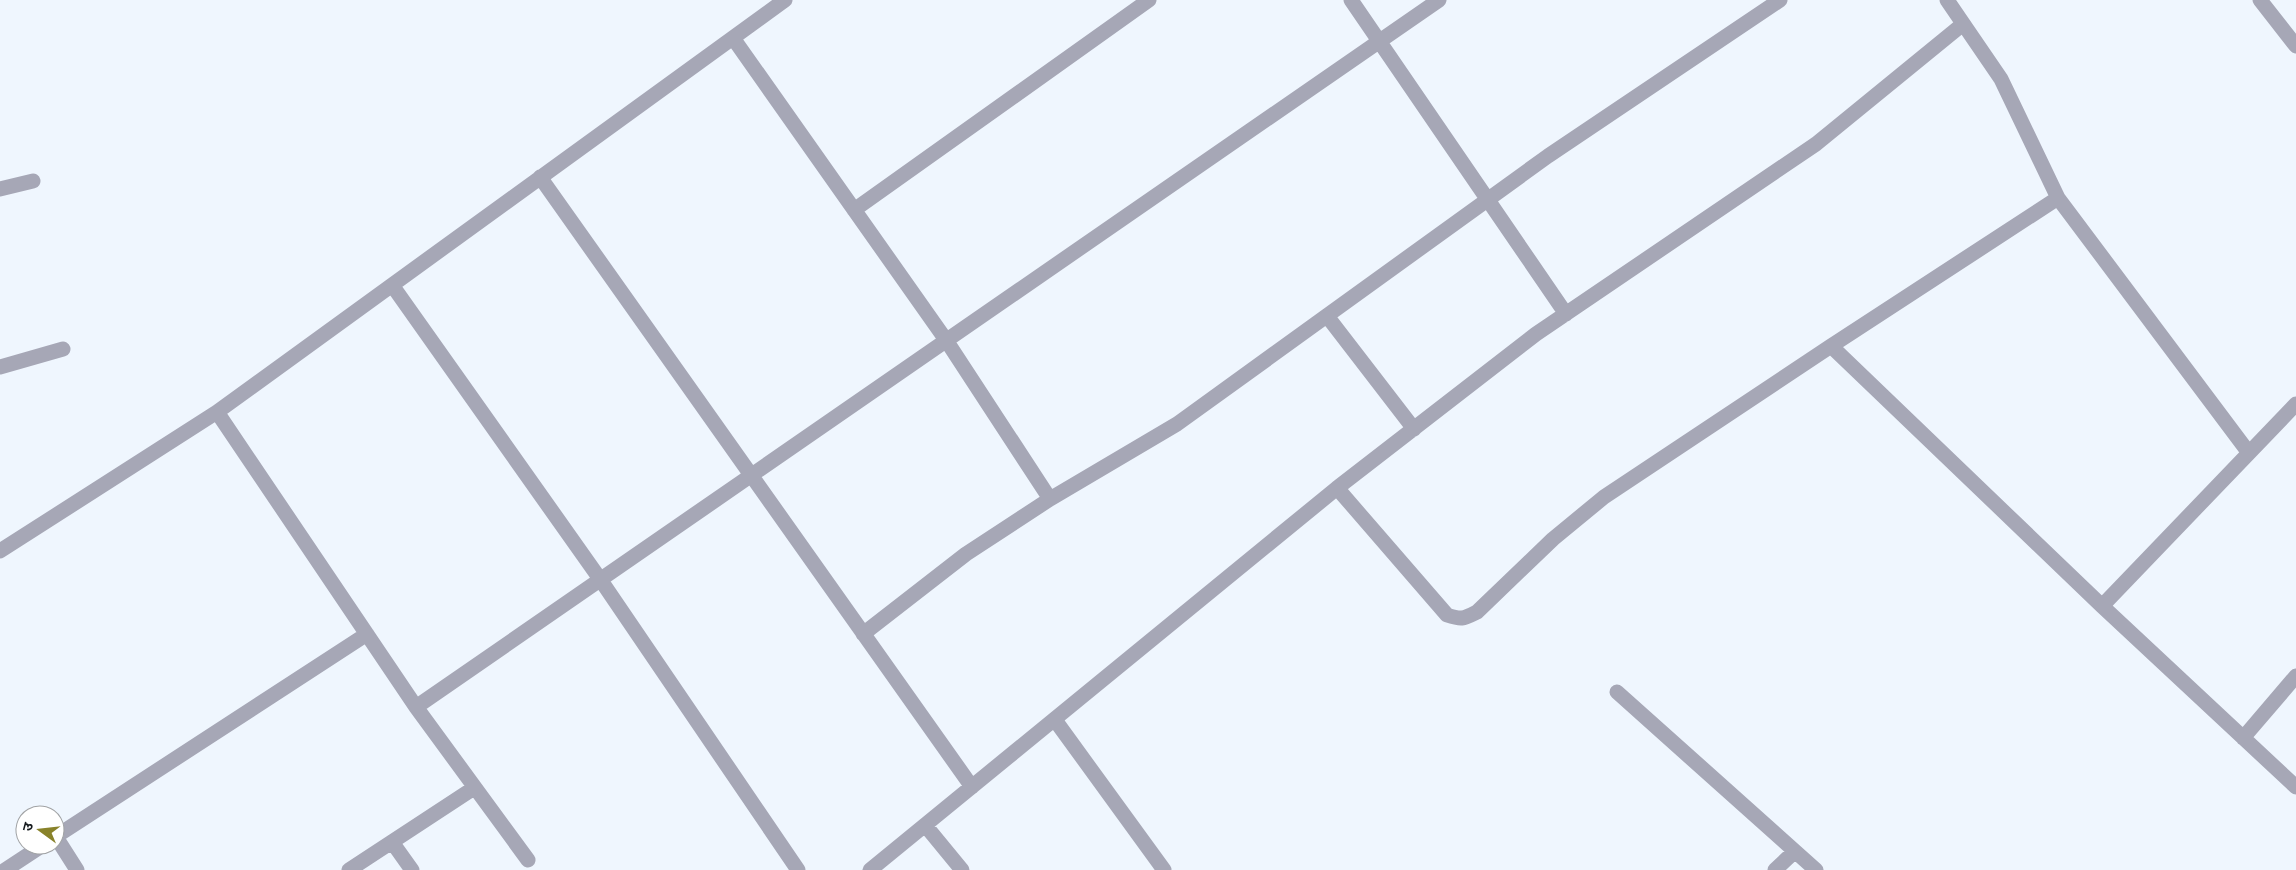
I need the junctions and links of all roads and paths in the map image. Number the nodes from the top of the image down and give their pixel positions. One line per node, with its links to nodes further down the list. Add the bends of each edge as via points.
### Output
1 (785, 0): 9 (street)
2 (1150, 0): 17 (street)
3 (1351, 0): 10 (street)
4 (1439, 0): 10 (street)
5 (1780, 0): 16 (street)
6 (1947, 0): 8 (street)
7 (2260, 0): 11 (street)
8 (1963, 24): 15 (street, via 2001,79); 19 (street, via 1816,144)
9 (733, 38): 12 (street); 17 (street)
10 (1380, 41): 16 (street); 21 (street)
11 (2296, 46)
12 (540, 177): 18 (street); 29 (street)
13 (33, 181): 14 (street)
14 (0, 189)
15 (2058, 198): 22 (street); 28 (street)
16 (1488, 200): 19 (street); 20 (street)
17 (854, 210): 21 (street)
18 (392, 285): 26 (street); 33 (street)
19 (1566, 314): 27 (street)
20 (1327, 316): 27 (street); 31 (street, via 1177,424)
21 (946, 340): 29 (street); 31 (street)
22 (1831, 346): 30 (street, via 1604,497 1553,538 1477,612 1460,620 1447,615 1436,604); 34 (street)
23 (63, 349): 24 (street)
24 (0, 367)
25 (2296, 404): 28 (street)
26 (217, 412): 32 (street); 35 (street)
27 (1414, 429): 30 (street)
28 (2249, 453): 34 (street)
29 (750, 476): 33 (street); 36 (street)
30 (1337, 488): 40 (street)
31 (1050, 499): 36 (street, via 966,554)
32 (0, 551)
33 (600, 579): 39 (street); 56 (street)
34 (2102, 606): 41 (street)
35 (366, 634): 39 (street); 46 (street)
36 (863, 634): 42 (street)
37 (2296, 676): 41 (street)
38 (1617, 692): 48 (street)
39 (416, 707): 44 (street)
40 (1055, 720): 42 (street); 59 (street)
41 (2243, 738): 43 (street)
42 (972, 787): 45 (street)
43 (2296, 787)
44 (474, 788): 47 (street); 51 (street)
45 (925, 825): 57 (street); 58 (street)
46 (65, 831)
47 (392, 842): 54 (street); 55 (street)
48 (1794, 852): 60 (street); 61 (street)
49 (28, 855): 52 (street)
50 (64, 855): 53 (street)
51 (528, 860)
52 (5, 870)
53 (77, 870)
54 (349, 870)
55 (412, 870)
56 (798, 870)
57 (870, 870)
58 (962, 870)
59 (1164, 870)
60 (1775, 870)
61 (1816, 870)

